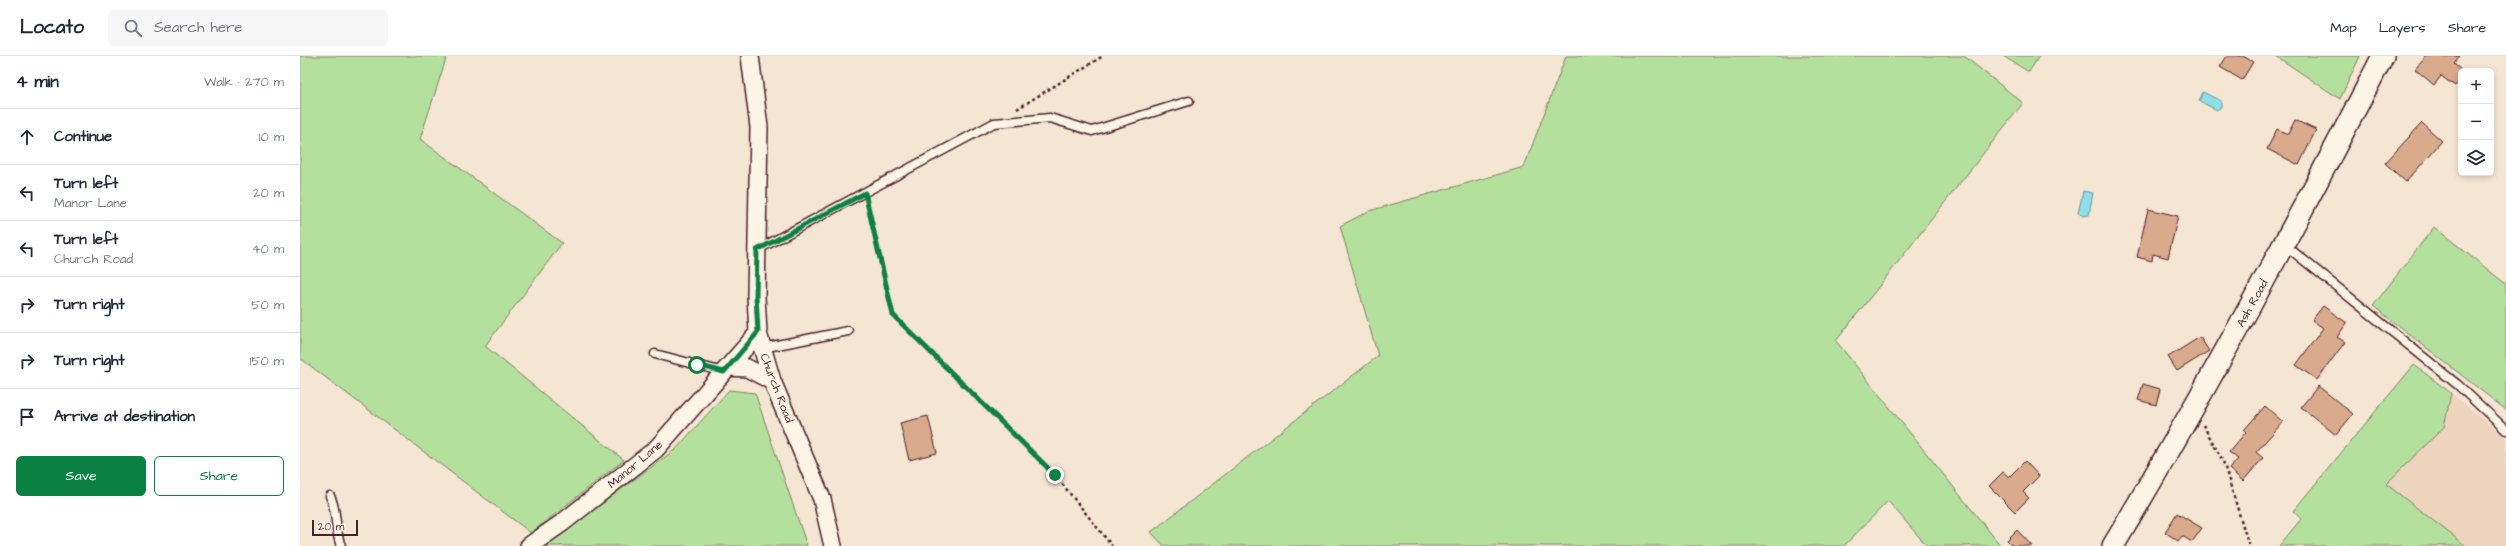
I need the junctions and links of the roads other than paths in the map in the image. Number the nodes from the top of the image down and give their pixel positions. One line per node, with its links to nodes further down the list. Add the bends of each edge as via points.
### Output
1 (750, 56): 5 (street, Church Road, via 759,127)
2 (2383, 56): 4 (street, Ash Road)
3 (1189, 101): 5 (lane, via 1092,131 1050,118 994,123)
4 (2285, 245): 11 (lane, via 2458,385); 16 (street, Ash Road, via 2195,408)
5 (757, 250): 7 (street, Church Road, via 756,296)
6 (848, 331): 7 (lane)
7 (760, 340): 9 (street, Manor Lane); 10 (street, Church Road)
8 (655, 354): 9 (lane)
9 (726, 369): 10 (street, via 747,368); 14 (street, Manor Lane, via 656,449)
10 (772, 381): 15 (street, Church Road, via 822,499)
11 (2506, 430)
12 (330, 496): 13 (lane, via 335,507 335,529)
13 (341, 546)
14 (529, 546)
15 (834, 546)
16 (2113, 546)

